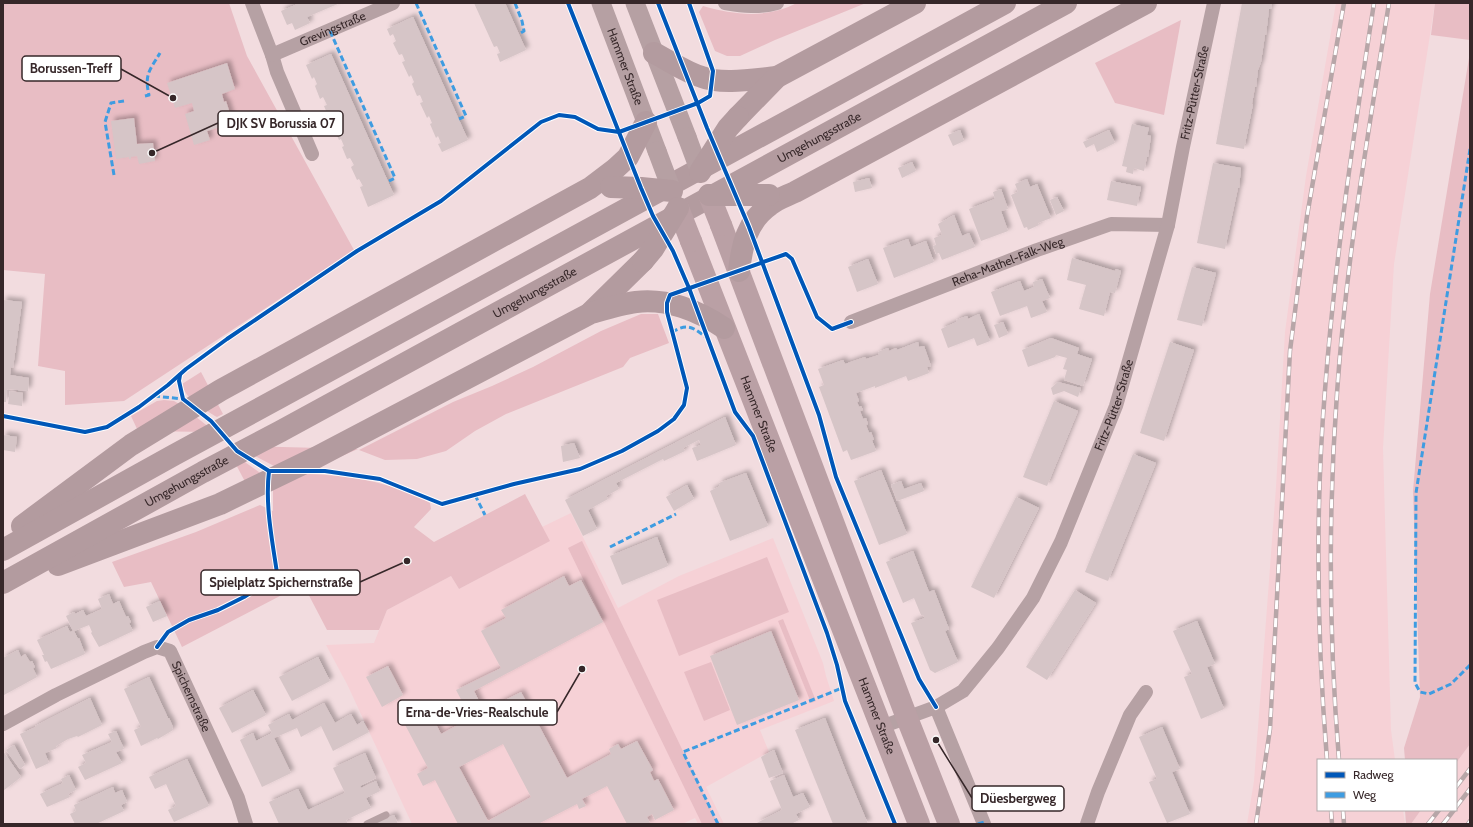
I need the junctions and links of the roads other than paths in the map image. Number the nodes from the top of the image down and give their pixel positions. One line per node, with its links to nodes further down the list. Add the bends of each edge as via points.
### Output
1 (252, 3): 13 (street)
2 (393, 3): 13 (street, Grevingstraße)
3 (601, 3): 15 (main road, Hammer Straße)
4 (635, 3): 12 (main road)
5 (725, 3): 6 (street, via 753,7)
6 (777, 3)
7 (915, 3): 14 (highway)
8 (1005, 3): 27 (highway)
9 (1066, 3): 28 (highway, Umgehungsstraße, via 196,476)
10 (1146, 3): 19 (highway)
11 (1214, 3): 21 (street, Fritz-Pütter-Straße)
12 (654, 53): 14 (highway, via 702,78 712,80); 17 (main road, bridge)
13 (272, 55): 16 (street, via 276,72)
14 (777, 77): 17 (highway, bridge, via 728,128)
15 (646, 122): 18 (highway, via 628,157); 20 (main road, Hammer Straße, bridge, via 657,151)
16 (312, 154)
17 (700, 172): 20 (highway)
18 (600, 188): 20 (highway, bridge, via 640,188); 26 (highway, via 221,390 130,445)
19 (795, 192): 20 (highway, bridge); 22 (highway, via 770,204 757,215 746,232)
20 (687, 197): 22 (main road, Hammer Straße, bridge, via 721,225); 23 (highway, bridge, via 643,261); 25 (main road, Hammer Straße, bridge, via 691,241)
21 (1168, 225): 24 (street, Reha-Mathel-Falk-Weg, via 1111,224); 30 (street, Fritz-Pütter-Straße, via 1116,406 1061,542 1033,598 998,648 963,691)
22 (739, 271): 31 (main road, Hammer Straße)
23 (590, 313): 25 (highway, via 636,302 660,302 698,313); 28 (highway, via 317,457 220,504)
24 (851, 322)
25 (724, 328): 33 (main road, Hammer Straße)
26 (3, 542)
27 (3, 550)
28 (3, 585)
29 (1146, 692): 40 (street, via 1130,714 1100,785)
30 (936, 707): 31 (street, Fritz-Pütter-Straße); 39 (street)
31 (907, 718): 33 (street, Fritz-Pütter-Straße); 38 (main road, Hammer Straße)
32 (3, 724): 35 (street, Spichernstraße, via 144,652 157,647 170,652 238,798)
33 (881, 727): 37 (main road, Hammer Straße)
34 (386, 815): 36 (lane)
35 (246, 824)
36 (367, 824)
37 (919, 824)
38 (949, 824)
39 (984, 824)
40 (1087, 824)

